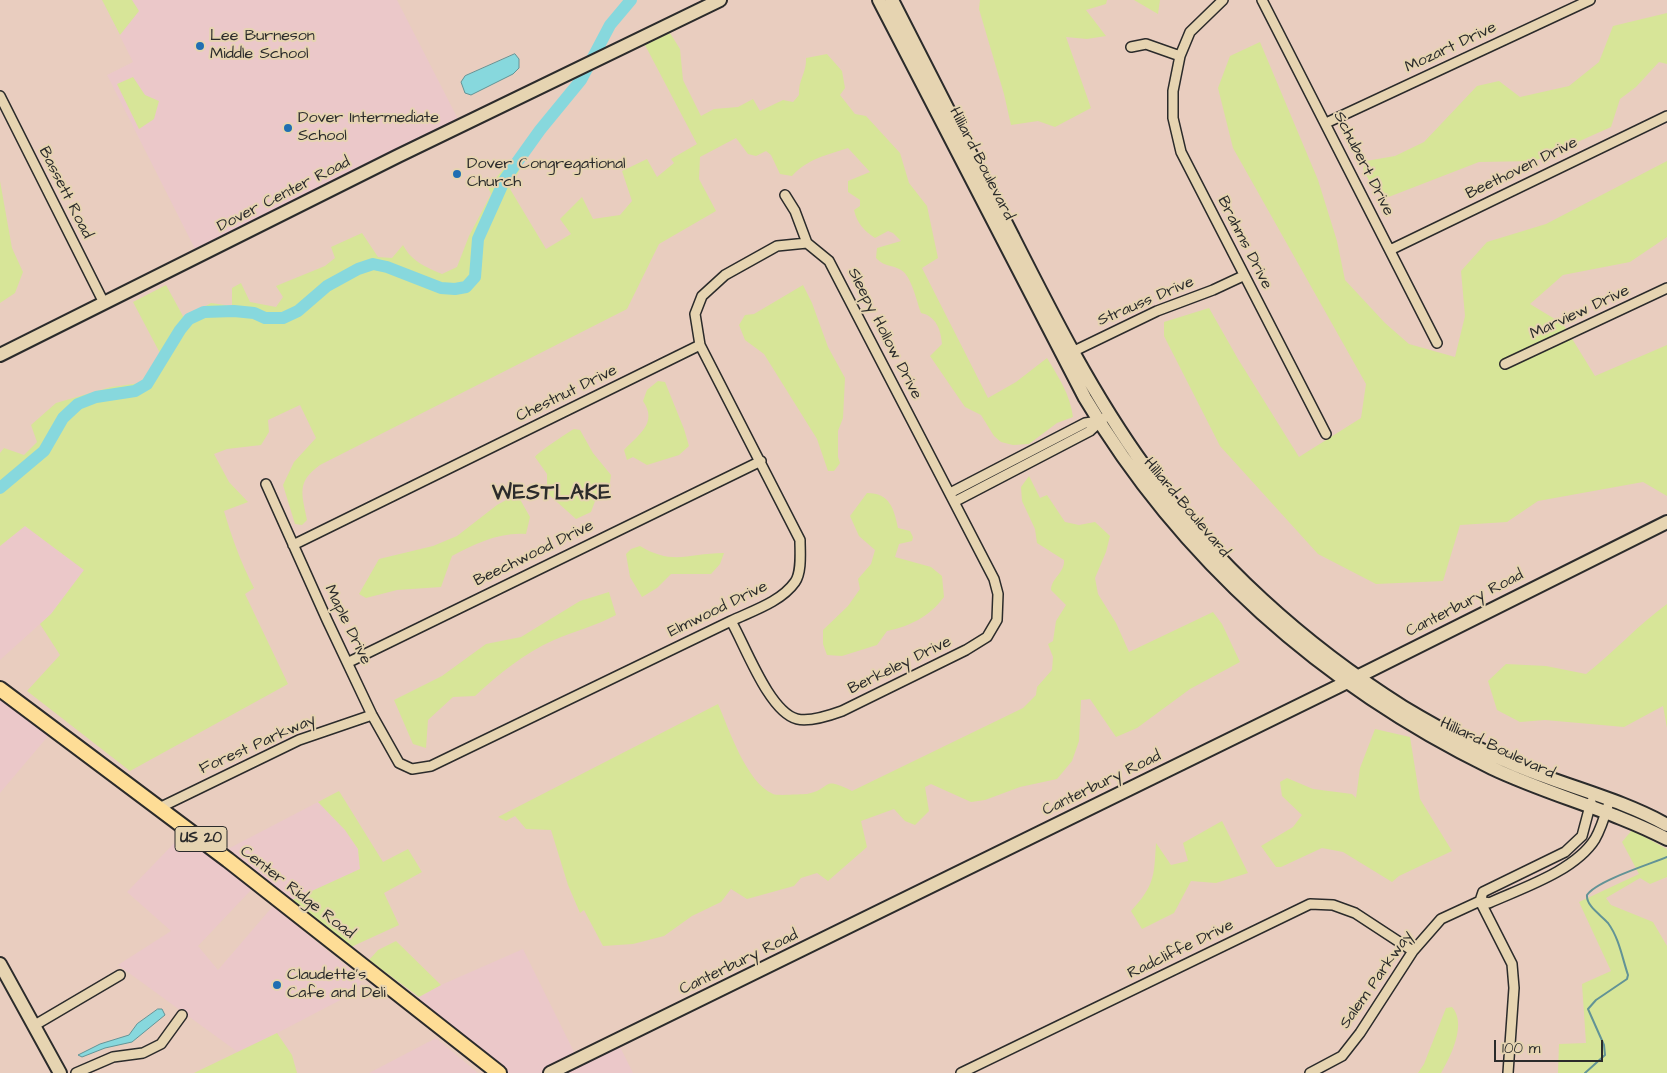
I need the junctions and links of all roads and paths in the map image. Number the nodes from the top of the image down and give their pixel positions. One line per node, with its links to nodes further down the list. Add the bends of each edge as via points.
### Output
1 (720, 0): 17 (main road, Dover Center Road)
2 (878, 0): 20 (main road, Hilliard Boulevard)
3 (892, 0): 20 (main road, Hilliard Boulevard)
4 (1223, 0): 8 (street, Brahms Drive, via 1190,32)
5 (1262, 0): 11 (street, Schubert Drive)
6 (1590, 0): 11 (street, Mozart Drive)
7 (1131, 47): 8 (street, via 1146,44)
8 (1180, 56): 15 (street, Brahms Drive, via 1173,91 1173,118 1181,152)
9 (0, 96): 17 (street, Bassett Road)
10 (1667, 116): 14 (street, Beethoven Drive)
11 (1326, 123): 14 (street, Schubert Drive)
12 (785, 195): 13 (street)
13 (807, 243): 19 (street, via 777,246 725,275 702,296 695,314); 27 (street, Sleepy Hollow Drive, via 829,261)
14 (1390, 250): 18 (street, Schubert Drive)
15 (1243, 276): 20 (street, Strauss Drive, via 1157,311); 24 (street, Brahms Drive)
16 (1667, 288): 22 (street, Marview Drive)
17 (104, 303): 21 (main road, Dover Center Road)
18 (1437, 342)
19 (700, 345): 25 (street, Elmwood Drive); 30 (street, Chestnut Drive)
20 (1067, 354): 23 (main road, Hilliard Boulevard)
21 (0, 355)
22 (1505, 364)
23 (1104, 418): 27 (street, via 1085,423); 28 (street, via 1090,431); 33 (main road, Hilliard Boulevard, via 1220,557 1291,625); 34 (main road, Hilliard Boulevard, via 1153,497 1212,566 1266,618)
24 (1326, 434)
25 (761, 460): 31 (street, Elmwood Drive, via 800,540 800,562 796,581 781,596); 32 (street, Beechwood Drive)
26 (266, 484): 30 (street, Maple Drive)
27 (950, 493): 28 (street, Berkeley Drive)
28 (954, 502): 31 (street, Berkeley Drive, via 994,579 998,594 997,620 987,637 966,650 842,711 825,717 797,719 778,706 765,687)
29 (1667, 522): 33 (main road, Canterbury Road)
30 (293, 545): 32 (street, Maple Drive)
31 (732, 621): 37 (street, Elmwood Drive, via 432,766)
32 (348, 662): 36 (street, Maple Drive)
33 (1358, 676): 34 (main road, Canterbury Road); 38 (main road, Hilliard Boulevard, via 1470,744 1527,770)
34 (1346, 683): 40 (main road, Hilliard Boulevard, via 1432,738 1530,785); 53 (main road, Canterbury Road)
35 (0, 689): 41 (main road, Center Ridge Road / US 20)
36 (372, 715): 37 (street, Maple Drive, via 399,763); 41 (street, Forest Parkway, via 299,740)
37 (412, 769)
38 (1595, 793): 39 (main road, Hilliard Boulevard); 40 (street, Salem Parkway)
39 (1608, 805): 40 (main road, Hilliard Boulevard); 42 (main road, Hilliard Boulevard); 43 (main road, Hilliard Boulevard); 44 (street, via 1595,839 1568,866 1490,904)
40 (1590, 806): 44 (street, Salem Parkway, via 1582,836 1565,852 1483,892)
41 (159, 808): 52 (main road, Center Ridge Road / US 20)
42 (1667, 825)
43 (1667, 839)
44 (1480, 901): 45 (street, Salem Parkway, via 1441,920); 56 (street, via 1512,964 1514,988)
45 (1413, 951): 54 (street, Radcliffe Drive, via 1355,913 1333,905 1310,904); 55 (street, Salem Parkway, via 1342,1056)
46 (0, 964): 49 (main road)
47 (120, 975): 49 (street)
48 (182, 1015): 51 (street, via 161,1044 143,1053 113,1057)
49 (35, 1025): 50 (main road)
50 (60, 1073)
51 (76, 1073)
52 (499, 1073)
53 (550, 1073)
54 (961, 1073)
55 (1310, 1073)
56 (1508, 1073)

